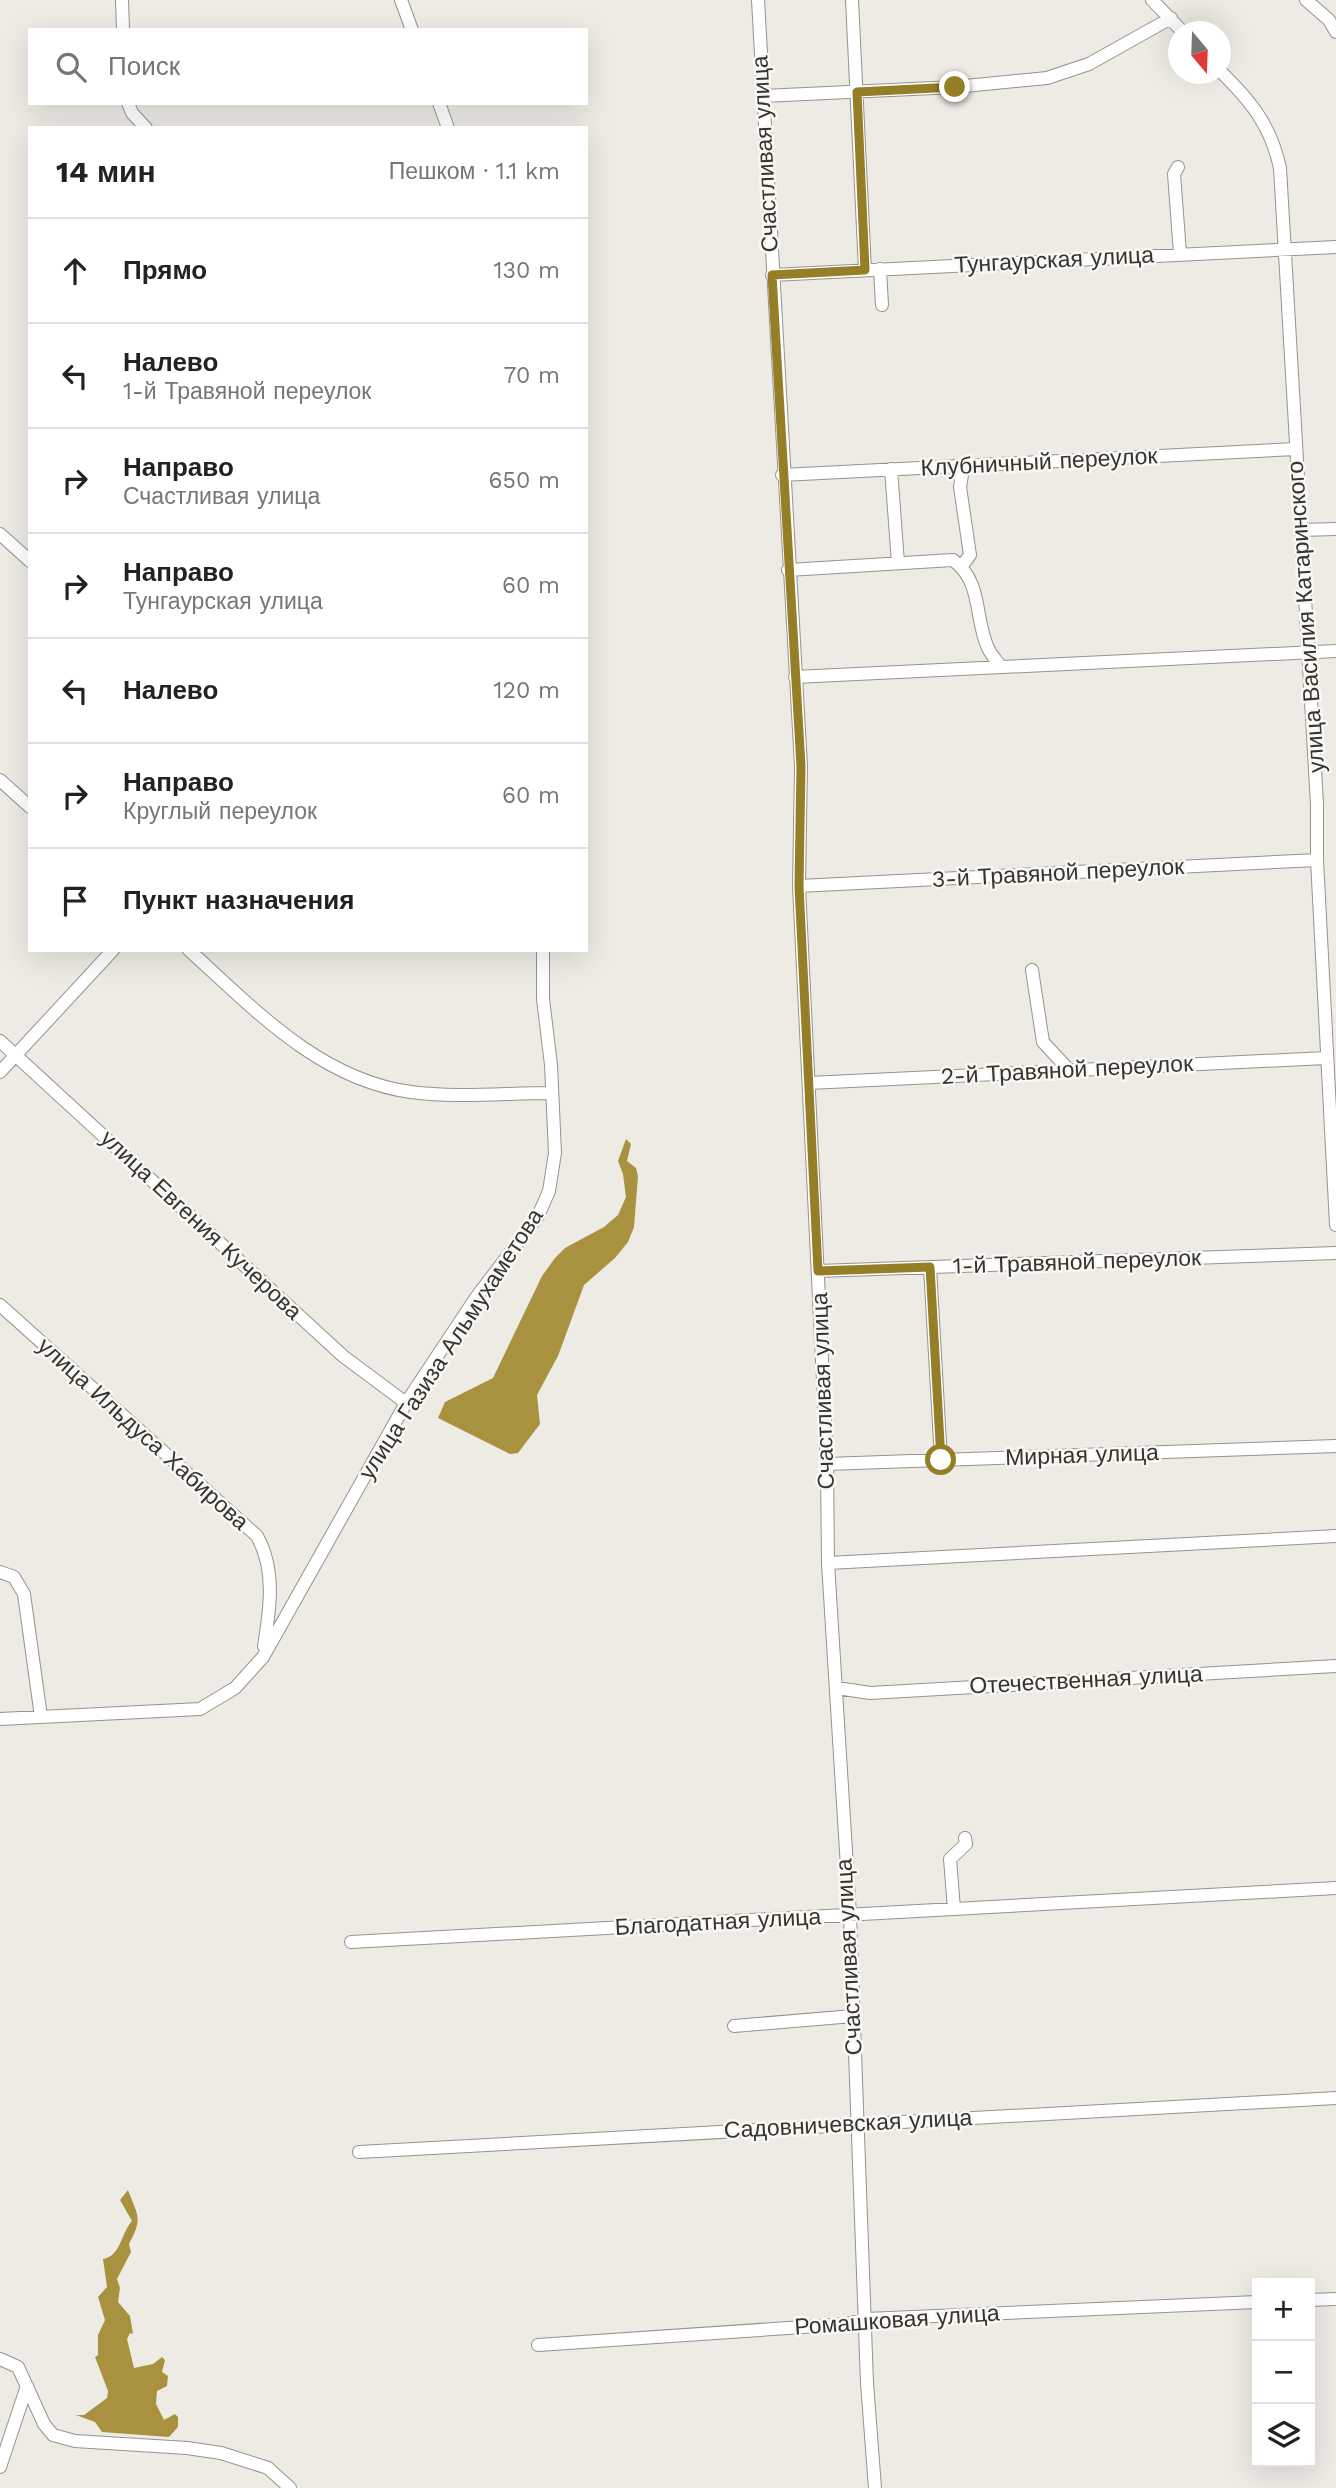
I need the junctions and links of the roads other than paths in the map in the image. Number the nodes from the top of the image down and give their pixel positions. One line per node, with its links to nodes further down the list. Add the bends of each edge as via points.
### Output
1 (122, 0): 9 (street)
2 (401, 0): 10 (street)
3 (758, 0): 14 (street, Счастливая улица)
4 (852, 0): 13 (street)
5 (1152, 0): 7 (street)
6 (1306, 0): 11 (street)
7 (1171, 18): 8 (street); 13 (street, via 1089,64 1047,78)
8 (1174, 21)
9 (123, 28)
10 (411, 28)
11 (1336, 32)
12 (1231, 82): 21 (street, улица Василия Катаринского, via 1251,101 1274,142)
13 (857, 92): 14 (street); 24 (street)
14 (763, 96): 25 (street, Счастливая улица)
15 (129, 105): 17 (street)
16 (440, 105): 18 (street)
17 (144, 126)
18 (447, 126)
19 (1178, 167): 22 (street, via 1174,174)
20 (1336, 247): 21 (street, Тунгаурская улица)
21 (1286, 248): 22 (street, Тунгаурская улица); 27 (street, улица Василия Катаринского)
22 (1180, 253): 23 (street, Тунгаурская улица)
23 (880, 269): 24 (street, Тунгаурская улица); 26 (street)
24 (865, 270): 25 (street, Тунгаурская улица)
25 (772, 275): 30 (street, Счастливая улица)
26 (882, 305)
27 (1295, 449): 28 (street, Клубничный переулок); 32 (street, улица Василия Катаринского)
28 (969, 465): 29 (street, Клубничный переулок); 36 (street, via 963,469 960,487 970,555)
29 (891, 469): 30 (street, Клубничный переулок); 35 (street)
30 (782, 475): 37 (street, Счастливая улица)
31 (1336, 529): 32 (street)
32 (1300, 530): 39 (street, улица Василия Катаринского)
33 (0, 534): 34 (street)
34 (28, 559)
35 (898, 563): 36 (street, via 953,560); 37 (street)
36 (961, 567): 40 (street, via 975,589 988,648)
37 (788, 570): 41 (street, Счастливая улица)
38 (1336, 651): 39 (street)
39 (1309, 652): 40 (street); 44 (street, улица Василия Катаринского)
40 (1001, 667): 41 (street)
41 (795, 677): 45 (street, Счастливая улица, via 801,766)
42 (0, 780): 43 (street)
43 (28, 805)
44 (1317, 860): 45 (street, 3-й Травяной переулок); 52 (street, улица Василия Катаринского)
45 (799, 886): 55 (street, Счастливая улица)
46 (111, 952): 51 (street)
47 (191, 952): 56 (street, via 308,1053 364,1080 411,1092)
48 (543, 952): 56 (street, улица Газиза Альмухаметова)
49 (1032, 970): 53 (street, via 1043,1042)
50 (0, 1041): 51 (street, улица Евгения Кучерова)
51 (15, 1055): 54 (street); 62 (street, улица Евгения Кучерова, via 343,1356)
52 (1326, 1058): 53 (street, 2-й Травяной переулок); 57 (street, улица Василия Катаринского)
53 (1069, 1070): 55 (street, 2-й Травяной переулок)
54 (0, 1072)
55 (809, 1083): 60 (street, Счастливая улица)
56 (551, 1093): 62 (street, улица Газиза Альмухаметова, via 555,1153 545,1199)
57 (1336, 1225)
58 (1336, 1253): 59 (street, 1-й Травяной переулок)
59 (930, 1267): 60 (street, 1-й Травяной переулок); 64 (street)
60 (818, 1271): 65 (street, Счастливая улица)
61 (0, 1305): 69 (street, улица Ильдуса Хабирова, via 257,1536 268,1561 270,1587)
62 (406, 1403): 69 (street, улица Газиза Альмухаметова)
63 (1336, 1446): 64 (street, Мирная улица)
64 (941, 1460): 65 (street, Мирная улица)
65 (827, 1464): 67 (street, Счастливая улица)
66 (1336, 1536): 67 (street)
67 (828, 1563): 71 (street, Счастливая улица)
68 (0, 1572): 72 (street, via 13,1577 23,1594)
69 (263, 1657): 72 (street, улица Газиза Альмухаметова, via 235,1688 200,1709)
70 (1336, 1666): 71 (street, Отечественная улица, via 870,1693)
71 (837, 1688): 77 (street, Счастливая улица)
72 (41, 1717): 73 (street)
73 (0, 1719)
74 (965, 1838): 76 (street, via 966,1844 950,1858)
75 (1336, 1888): 76 (street, Благодатная улица)
76 (954, 1909): 77 (street, Благодатная улица)
77 (850, 1915): 78 (street, Благодатная улица); 79 (street, Счастливая улица)
78 (351, 1942)
79 (853, 2016): 80 (street); 82 (street, Счастливая улица)
80 (734, 2026)
81 (1336, 2098): 82 (street, Садовничевская улица)
82 (856, 2123): 83 (street, Садовничевская улица); 87 (street, Счастливая улица)
83 (359, 2152)
84 (1336, 2298): 85 (street)
85 (1315, 2300)
86 (1252, 2302): 87 (street, Ромашковая улица)
87 (866, 2319): 88 (street, Ромашковая улица); 93 (street, Счастливая улица)
88 (538, 2345)
89 (0, 2359): 90 (street, via 18,2367)
90 (27, 2386): 91 (street); 92 (street, via 53,2435 75,2441 220,2453 268,2468)
91 (0, 2467)
92 (290, 2488)
93 (875, 2488)

